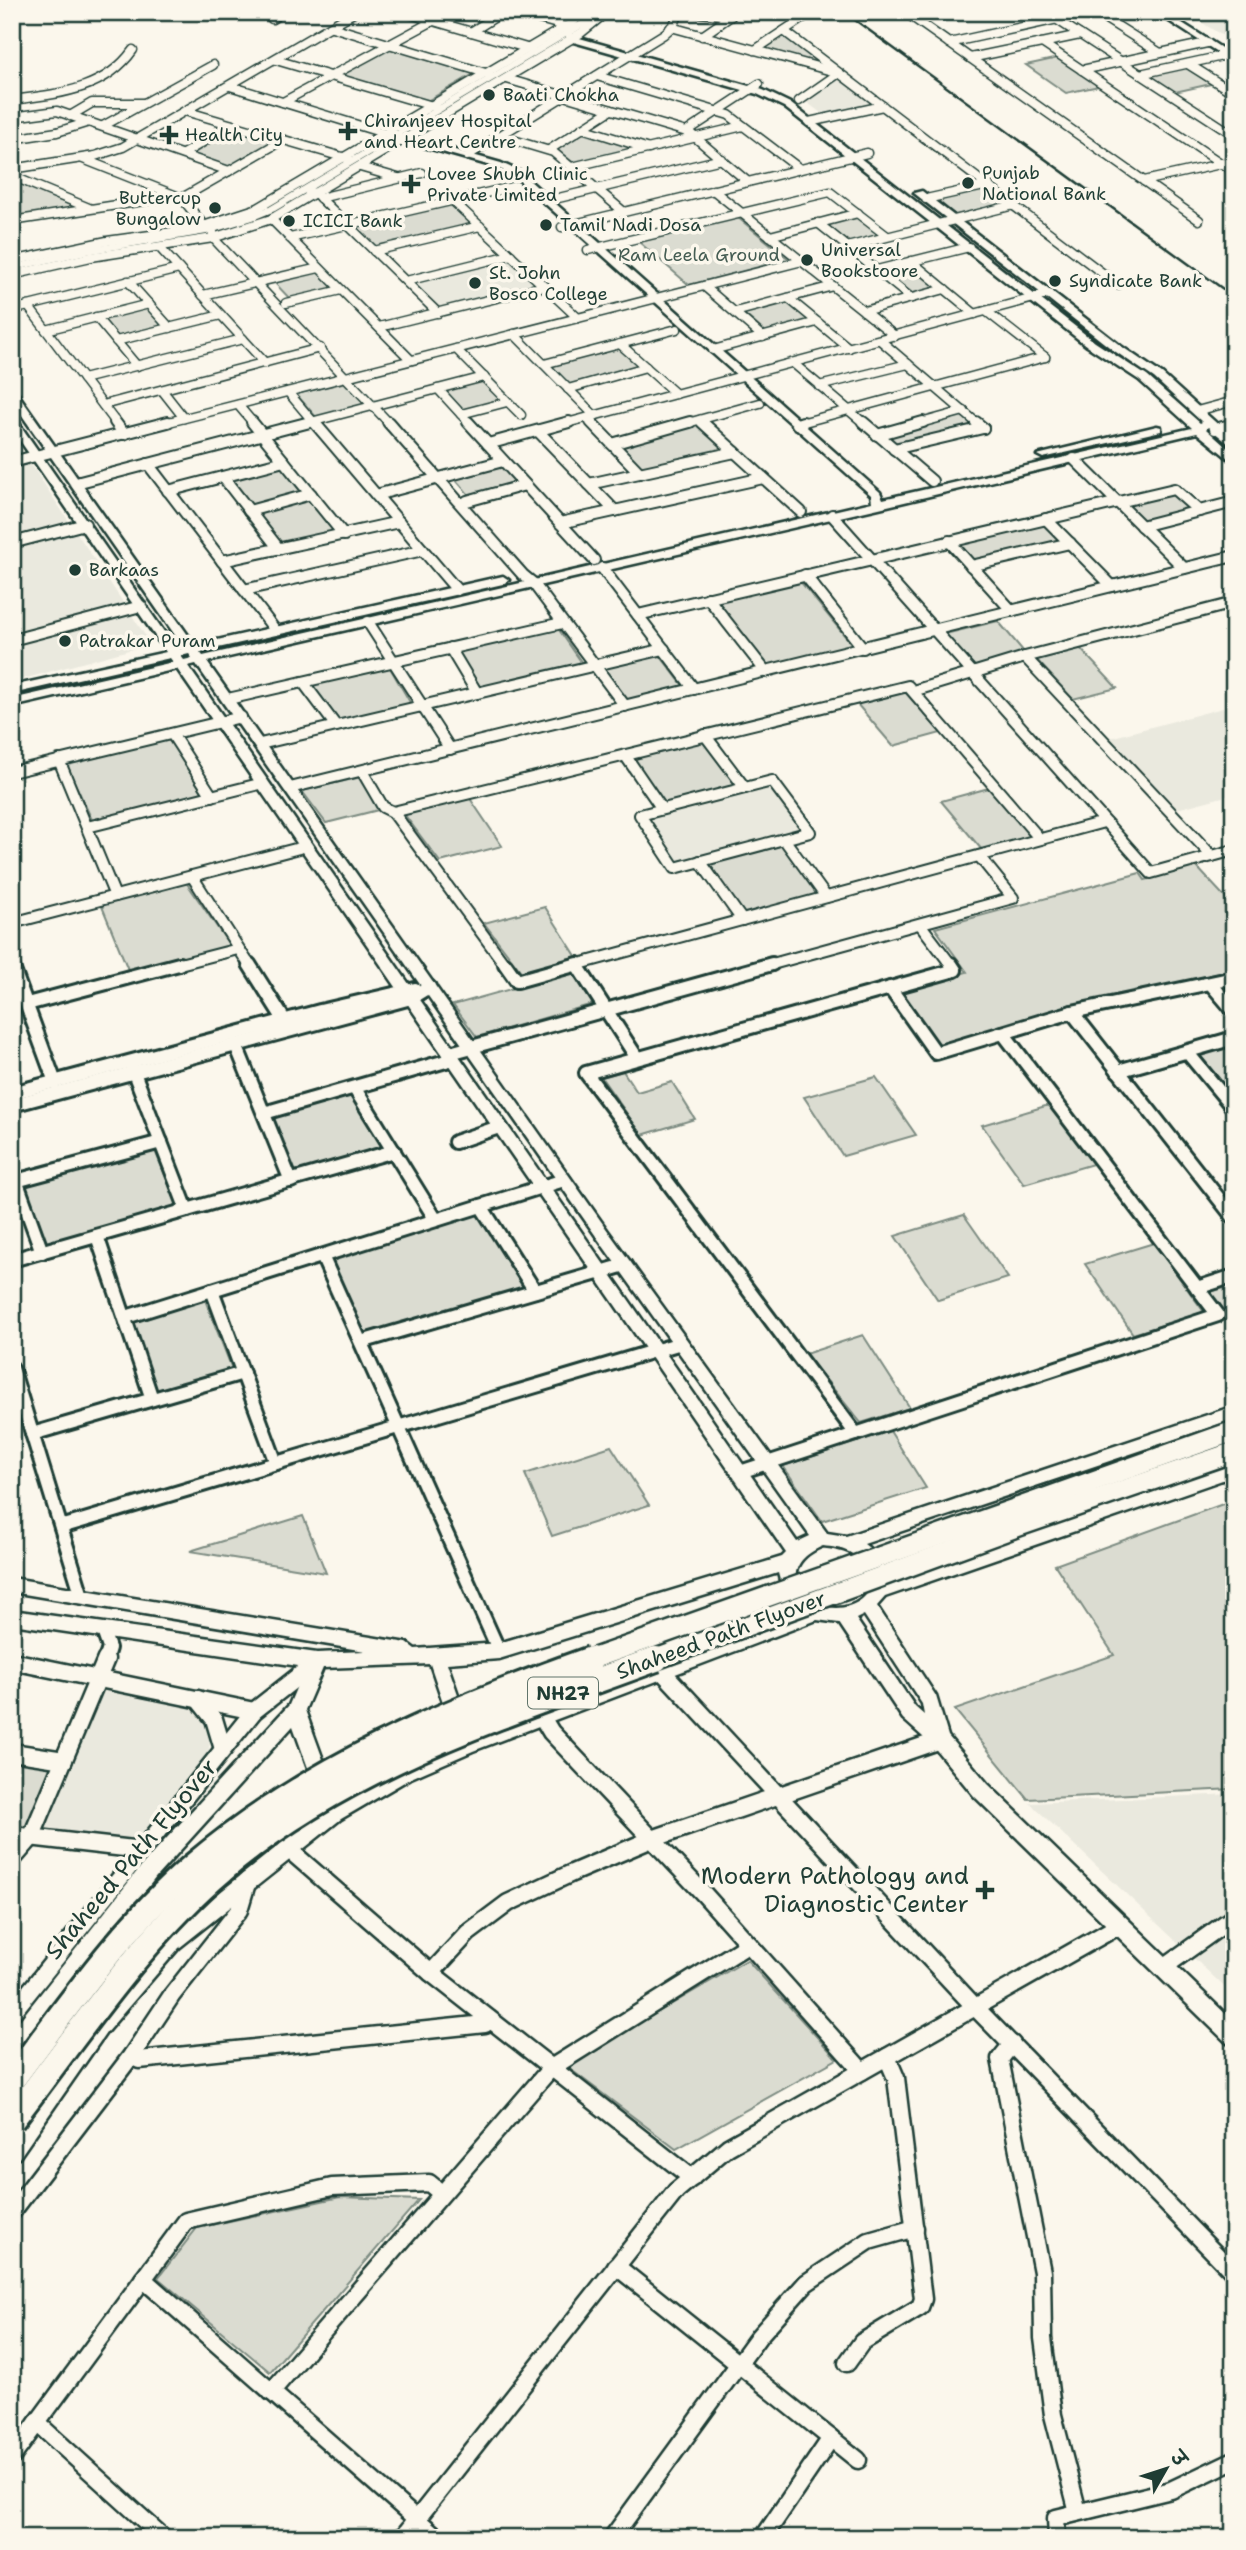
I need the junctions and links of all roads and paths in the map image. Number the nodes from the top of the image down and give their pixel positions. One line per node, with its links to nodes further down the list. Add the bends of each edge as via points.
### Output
1 (283, 12): 17 (street)
2 (355, 12): 20 (street)
3 (403, 12): 19 (street)
4 (503, 12): 23 (street)
5 (514, 12): 24 (street)
6 (583, 12): 24 (street)
7 (594, 12): 24 (street)
8 (607, 12): 24 (street)
9 (680, 12): 21 (street)
10 (690, 12): 26 (street, via 731,16)
11 (905, 12): 27 (street)
12 (1045, 12): 18 (street)
13 (1093, 12): 18 (street); 35 (street)
14 (1159, 12): 29 (street)
15 (1176, 12): 36 (street)
16 (803, 18): 22 (street)
17 (272, 19)
18 (1057, 20): 25 (street); 27 (street)
19 (433, 21): 23 (street); 30 (street)
20 (332, 27): 30 (street); 38 (street)
21 (671, 27): 26 (street); 34 (street)
22 (784, 31): 33 (street); 43 (street)
23 (471, 32): 31 (street)
24 (572, 32): 31 (street); 34 (street); 46 (street)
25 (1080, 35): 28 (street); 39 (street)
26 (702, 36): 33 (street)
27 (949, 43): 37 (street)
28 (1042, 43): 37 (street); 42 (street)
29 (1208, 43): 35 (street); 36 (street)
30 (390, 44): 45 (street); 46 (street)
31 (533, 49): 46 (street)
32 (132, 50): 52 (street, via 109,74 78,91)
33 (755, 50): 43 (street)
34 (635, 52): 47 (street); 49 (street)
35 (1160, 53): 39 (street)
36 (1231, 55): 40 (street)
37 (970, 58): 98 (street)
38 (276, 60): 45 (street); 48 (street)
39 (1121, 62): 42 (street); 44 (street)
40 (1188, 64): 44 (street); 50 (street)
41 (213, 65): 55 (street)
42 (1082, 70): 89 (street)
43 (839, 73): 53 (street); 56 (street)
44 (1140, 74): 71 (street)
45 (332, 76): 54 (street); 57 (street)
46 (497, 76): 51 (street); 57 (street); 73 (street)
47 (597, 76): 51 (street); 60 (street)
48 (230, 86): 54 (street); 59 (street)
49 (755, 87): 53 (street, via 779,89); 60 (street); 65 (street)
50 (1234, 93)
51 (565, 96): 58 (street); 72 (street)
52 (12, 100)
53 (799, 101): 63 (street)
54 (283, 102): 73 (street)
55 (146, 103): 61 (street, via 92,103); 68 (street)
56 (883, 106): 63 (street); 101 (street)
57 (436, 107): 73 (street)
58 (611, 110): 69 (street); 70 (street)
59 (184, 111): 66 (street); 74 (street)
60 (717, 112): 67 (street); 70 (street)
61 (70, 116): 62 (street, via 57,111); 64 (street)
62 (12, 117)
63 (823, 119): 65 (street); 80 (street)
64 (89, 122): 68 (street); 76 (street)
65 (809, 122): 83 (street)
66 (231, 125): 77 (street); 81 (street)
67 (743, 126): 75 (street); 92 (street)
68 (103, 127): 74 (street)
69 (582, 128): 78 (street); 79 (street)
70 (686, 132): 75 (street)
71 (1234, 135)
72 (500, 136): 79 (street); 82 (street)
73 (397, 137): 82 (street); 88 (street); 102 (street, via 486,167)
74 (138, 138): 81 (street); 84 (street)
75 (696, 138): 78 (street); 85 (street)
76 (12, 139)
77 (283, 140): 88 (street); 93 (street)
78 (650, 149): 90 (street)
79 (549, 150): 90 (street)
80 (867, 153): 83 (street); 86 (street)
81 (183, 154): 93 (street)
82 (467, 156): 110 (street, via 516,173)
83 (854, 156): 92 (street); 121 (street)
84 (82, 159): 91 (street); 107 (street)
85 (722, 159): 99 (street); 103 (street)
86 (877, 161)
87 (1234, 161): 89 (street)
88 (352, 162): 97 (street); 104 (street); 106 (street); 125 (street)
89 (1222, 164): 94 (street); 98 (street)
90 (572, 167): 103 (street)
91 (12, 169)
92 (800, 169): 99 (street)
93 (229, 171): 107 (street)
94 (1234, 172)
95 (422, 173): 97 (street)
96 (12, 176): 112 (street)
97 (399, 178): 106 (street)
98 (1144, 181): 118 (street)
99 (748, 182): 105 (street)
100 (906, 184): 108 (street)
101 (989, 185): 108 (street); 111 (street)
102 (516, 186): 109 (street); 123 (street)
103 (597, 189): 110 (street); 113 (street)
104 (304, 190): 106 (street); 125 (street, via 272,209)
105 (713, 190): 113 (street); 114 (street)
106 (317, 196): 116 (street); 122 (street)
107 (179, 197): 112 (street); 125 (street)
108 (926, 200): 117 (street)
109 (453, 201): 122 (street); 124 (street)
110 (546, 201): 123 (street)
111 (1014, 205): 117 (street); 146 (street)
112 (90, 209): 119 (street)
113 (624, 212): 123 (street)
114 (742, 213): 115 (street, via 830,192); 126 (street); 132 (street)
115 (858, 213): 120 (street); 127 (street)
116 (271, 219): 125 (street); 128 (street)
117 (952, 219): 121 (street); 152 (street)
118 (1199, 220)
119 (12, 221)
120 (818, 223): 126 (street); 130 (street)
121 (939, 223): 127 (street); 131 (street)
122 (347, 225): 128 (street); 133 (street)
123 (567, 225): 132 (street)
124 (480, 226): 133 (street); 134 (street)
125 (215, 231): 129 (street); 135 (street, via 107,241); 138 (street); 144 (street)
126 (770, 236): 136 (street)
127 (887, 236): 130 (street)
128 (290, 238): 139 (street)
129 (159, 247): 140 (street); 142 (street)
130 (848, 247): 141 (street)
131 (969, 247): 137 (street); 156 (street)
132 (594, 249): 157 (street)
133 (374, 251): 145 (street)
134 (511, 255): 145 (street); 147 (street)
135 (12, 261)
136 (802, 261): 148 (street); 149 (street)
137 (911, 261): 141 (street); 150 (street)
138 (12, 268)
139 (319, 268): 144 (street); 151 (street)
140 (179, 269): 143 (street); 153 (street)
141 (877, 270): 155 (street)
142 (12, 275)
143 (128, 281): 159 (street); 160 (street)
144 (260, 281): 153 (street); 158 (street); 182 (street)
145 (406, 281): 165 (street)
146 (1118, 285)
147 (545, 286): 165 (street); 169 (street)
148 (705, 286): 157 (street); 164 (street)
149 (833, 286): 154 (street); 162 (street)
150 (944, 289): 155 (street); 166 (street)
151 (341, 290): 158 (street); 171 (street)
152 (1049, 294): 156 (street); 220 (street, via 1158,376)
153 (203, 295): 167 (street)
154 (788, 298): 164 (street); 170 (street)
155 (911, 298): 162 (street)
156 (1034, 298): 163 (street); 220 (street)
157 (650, 300): 169 (street); 173 (street); 185 (street)
158 (286, 303): 193 (street)
159 (149, 304): 168 (street); 172 (street)
160 (28, 306): 161 (street); 174 (street)
161 (12, 310)
162 (864, 311): 176 (street)
163 (986, 311): 166 (street); 198 (street, via 1045,358)
164 (735, 312): 177 (street)
165 (438, 313): 171 (street)
166 (975, 314): 176 (street)
167 (221, 315): 172 (street); 178 (street)
168 (96, 317): 174 (street); 180 (street)
169 (579, 318): 175 (street)
170 (817, 322): 177 (street); 183 (street)
171 (379, 327): 186 (street)
172 (170, 328): 180 (street)
173 (677, 329): 181 (street); 195 (street)
174 (46, 330): 196 (street)
175 (513, 334): 184 (street); 189 (street)
176 (895, 336): 179 (street)
177 (763, 337): 185 (street)
178 (243, 339): 187 (street); 191 (street)
179 (880, 340): 183 (street); 190 (street)
180 (116, 341): 191 (street)
181 (620, 344): 189 (street); 192 (street)
182 (320, 348): 187 (street); 193 (street)
183 (849, 348): 188 (street)
184 (456, 349): 186 (street); 194 (street)
185 (713, 350): 195 (street)
186 (411, 360): 193 (street)
187 (265, 363): 201 (street)
188 (793, 363): 195 (street); 197 (street)
189 (544, 364): 199 (street)
190 (908, 364): 197 (street); 198 (street)
191 (137, 366): 196 (street)
192 (646, 368): 199 (street); 204 (street)
193 (350, 376): 202 (street); 210 (street)
194 (484, 377): 200 (street); 205 (street)
195 (738, 378): 204 (street); 207 (street); 221 (street)
196 (83, 379): 208 (street)
197 (819, 386): 211 (street)
198 (935, 387): 211 (street); 212 (street)
199 (568, 388): 215 (street)
200 (438, 389): 210 (street); 213 (street)
201 (162, 390): 208 (street); 216 (street)
202 (288, 392): 209 (street); 219 (street)
203 (12, 393): 232 (street)
204 (676, 394): 215 (street)
205 (507, 401): 213 (street); 214 (street)
206 (1234, 401): 220 (street)
207 (760, 403): 217 (street); 252 (street)
208 (103, 405): 224 (street)
209 (238, 405): 216 (street); 225 (street)
210 (377, 406): 219 (street); 243 (street)
211 (848, 411): 221 (street); 226 (street)
212 (964, 411): 226 (street); 231 (street, via 983,428)
213 (461, 414): 228 (street)
214 (520, 415)
215 (591, 417): 223 (street); 229 (street)
216 (184, 418): 224 (street)
217 (700, 420): 229 (street); 233 (street)
218 (12, 421): 234 (street)
219 (313, 422): 225 (street); 251 (street)
220 (1202, 422): 222 (street); 227 (street); 235 (street); 236 (street); 245 (street)
221 (797, 424): 252 (street)
222 (1234, 424)
223 (538, 431): 228 (street); 247 (street)
224 (124, 433): 232 (street)
225 (263, 435): 237 (street); 240 (street)
226 (877, 435): 231 (street)
227 (1229, 436): 230 (street)
228 (488, 444): 238 (street)
229 (612, 444): 241 (street)
230 (1234, 445)
231 (894, 449): 245 (street)
232 (54, 452): 234 (street); 246 (street)
233 (735, 452): 241 (street); 244 (street)
234 (37, 456): 239 (street); 264 (street)
235 (1074, 459): 252 (street); 254 (street)
236 (1234, 460)
237 (284, 461): 242 (street); 250 (street)
238 (503, 461): 243 (street); 248 (street)
239 (12, 462)
240 (148, 464): 246 (street); 249 (street)
241 (640, 473): 247 (street)
242 (223, 477): 249 (street); 256 (street)
243 (441, 478): 251 (street); 253 (street); 279 (street)
244 (763, 478): 257 (street); 259 (street)
245 (932, 481): 252 (street)
246 (76, 483): 296 (street)
247 (589, 484): 257 (street)
248 (525, 485): 253 (street); 263 (street)
249 (168, 491): 274 (street)
250 (311, 494): 256 (street); 266 (street)
251 (376, 495): 262 (street)
252 (873, 499): 259 (street); 260 (street)
253 (467, 501): 279 (street)
254 (1117, 502): 258 (street, via 1174,489); 261 (street); 265 (street)
255 (1234, 502): 258 (street)
256 (249, 511): 270 (street)
257 (615, 511): 263 (street)
258 (1199, 511): 265 (street)
259 (801, 512): 275 (street)
260 (832, 515): 273 (street); 275 (street)
261 (1046, 519): 267 (street); 269 (street)
262 (399, 522): 266 (street); 271 (street)
263 (560, 523): 275 (street)
264 (85, 524): 268 (street); 285 (street)
265 (1141, 526): 277 (street)
266 (344, 535): 270 (street)
267 (949, 541): 273 (street); 276 (street)
268 (12, 543)
269 (1069, 543): 276 (street); 280 (street)
270 (278, 549): 274 (street)
271 (423, 550): 281 (street); 282 (street)
272 (1234, 556): 277 (street)
273 (871, 559): 278 (street); 291 (street)
274 (222, 561): 281 (street)
275 (598, 564): 279 (street); 287 (street)
276 (971, 566): 286 (street)
277 (1184, 568): 280 (street)
278 (805, 575): 283 (street); 294 (street)
279 (530, 578): 282 (street); 288 (street); 289 (street)
280 (1112, 586): 286 (street)
281 (244, 590): 290 (street)
282 (457, 590): 290 (street)
283 (708, 598): 287 (street); 301 (street)
284 (1234, 603): 297 (street)
285 (141, 606): 292 (street); 298 (street)
286 (1012, 611): 291 (street)
287 (638, 615): 295 (street)
288 (368, 622): 296 (street); 299 (street)
289 (562, 623): 293 (street); 300 (street)
290 (275, 630): 296 (street)
291 (933, 631): 294 (street); 302 (street)
292 (12, 640)
293 (450, 648): 299 (street); 307 (street)
294 (863, 648): 301 (street)
295 (664, 649): 300 (street); 304 (street)
296 (197, 654): 298 (street); 308 (street)
297 (1025, 657): 302 (street); 336 (street)
298 (178, 659): 305 (street); 309 (street); 313 (street)
299 (394, 661): 303 (street); 310 (street)
300 (594, 666): 307 (street); 311 (street)
301 (766, 672): 304 (street)
302 (973, 675): 306 (street); 329 (street)
303 (303, 682): 308 (street); 314 (street)
304 (694, 689): 311 (street)
305 (12, 690)
306 (913, 691): 316 (street, via 908,685); 332 (street)
307 (477, 693): 310 (street)
308 (228, 699): 312 (street)
309 (12, 703)
310 (422, 706): 314 (street); 318 (street)
311 (625, 706): 318 (street)
312 (241, 718): 313 (street); 317 (street)
313 (221, 722): 315 (street); 323 (street)
314 (336, 726): 317 (street)
315 (172, 734): 320 (street); 326 (street)
316 (705, 735): 319 (street); 325 (street)
317 (260, 744): 324 (street)
318 (450, 749): 321 (street)
319 (625, 755): 327 (street); 328 (street)
320 (59, 760): 322 (street); 330 (street)
321 (362, 771): 324 (street); 328 (street, via 383,807)
322 (12, 772)
323 (263, 783): 326 (street); 333 (street)
324 (290, 788): 349 (street)
325 (745, 788): 327 (street); 331 (street, via 772,781 810,832)
326 (212, 796): 330 (street)
327 (662, 809): 337 (street, via 640,814 675,867)
328 (393, 812): 346 (street, via 517,981)
329 (1104, 821): 332 (street); 336 (street, via 1151,873)
330 (88, 827): 339 (street)
331 (785, 839): 337 (street); 340 (street)
332 (1041, 839): 335 (street)
333 (307, 846): 338 (street); 351 (street)
334 (1234, 850): 336 (street)
335 (979, 856): 340 (street); 343 (street, via 1013,898)
336 (1212, 856)
337 (700, 861): 341 (street)
338 (192, 876): 339 (street); 344 (street)
339 (116, 896): 342 (street)
340 (827, 897): 341 (street)
341 (742, 920): 346 (street)
342 (12, 923)
343 (920, 924): 350 (street, via 955,970); 353 (street)
344 (238, 949): 352 (street); 356 (street)
345 (12, 965): 352 (street)
346 (577, 965): 353 (street)
347 (1234, 978): 348 (street)
348 (1211, 984): 354 (street); 355 (street)
349 (429, 987): 351 (street); 360 (street)
350 (890, 988): 357 (street, via 936,1054); 363 (street)
351 (409, 994): 356 (street); 362 (street)
352 (27, 1004): 366 (street)
353 (609, 1011): 360 (street); 363 (street)
354 (1072, 1012): 357 (street); 365 (street)
355 (1234, 1012)
356 (287, 1025): 359 (street); 364 (street)
357 (1003, 1033): 391 (street)
358 (1234, 1038): 361 (street)
359 (236, 1045): 364 (street); 371 (street)
360 (472, 1046): 362 (street); 376 (street)
361 (1187, 1052): 365 (street); 370 (street)
362 (452, 1056): 367 (street); 372 (street)
363 (637, 1059): 405 (street, via 586,1073)
364 (132, 1067): 366 (street); 369 (street); 373 (street)
365 (1118, 1071): 382 (street)
366 (55, 1082): 368 (street)
367 (355, 1089): 371 (street); 375 (street)
368 (12, 1093)
369 (12, 1105)
370 (1234, 1109)
371 (264, 1113): 378 (street)
372 (499, 1127): 374 (street); 379 (street)
373 (161, 1142): 377 (street); 381 (street)
374 (456, 1142)
375 (394, 1152): 378 (street); 383 (street)
376 (564, 1180): 379 (street); 388 (street)
377 (14, 1181): 385 (street)
378 (291, 1181): 381 (street)
379 (542, 1186): 380 (street); 389 (street)
380 (481, 1206): 383 (street); 393 (street)
381 (187, 1210): 384 (street)
382 (1234, 1218)
383 (436, 1220): 386 (street)
384 (97, 1236): 385 (street); 394 (street)
385 (43, 1252): 387 (street)
386 (322, 1255): 392 (street); 395 (street)
387 (12, 1260)
388 (625, 1265): 389 (street); 396 (street)
389 (601, 1272): 393 (street); 397 (street)
390 (1234, 1276): 391 (street)
391 (1197, 1288): 405 (street, via 1218,1315)
392 (212, 1290): 394 (street); 399 (street)
393 (535, 1291): 395 (street)
394 (125, 1317): 400 (street)
395 (361, 1342): 402 (street)
396 (681, 1343): 397 (street); 407 (street)
397 (656, 1351): 402 (street); 410 (street)
398 (12, 1368): 404 (street)
399 (243, 1373): 400 (street); 408 (street)
400 (152, 1399): 404 (street)
401 (1234, 1412): 413 (street)
402 (399, 1427): 408 (street); 422 (street)
403 (1234, 1431): 461 (highway, Shaheed Path Flyover / NH27, bridge, via 552,1673 391,1738 290,1795 193,1866 112,1948)
404 (32, 1434): 411 (street)
405 (856, 1434): 407 (street)
406 (1234, 1452): 462 (highway, Shaheed Path Flyover / NH27, bridge, via 528,1706 401,1757 304,1809 212,1879 131,1964)
407 (767, 1463): 410 (street); 412 (street)
408 (276, 1464): 411 (street)
409 (1234, 1469): 417 (street)
410 (740, 1472): 414 (street)
411 (61, 1527): 416 (street)
412 (822, 1539): 413 (street); 414 (street, via 810,1542)
413 (849, 1542): 417 (street, via 871,1557 878,1571)
414 (791, 1558): 418 (street, via 785,1580 790,1593); 422 (street)
415 (12, 1585): 416 (street)
416 (82, 1596): 423 (street)
417 (872, 1599): 419 (street); 432 (street, via 930,1702)
418 (816, 1613): 419 (street); 426 (street)
419 (844, 1616): 432 (street, via 909,1713)
420 (12, 1617): 421 (street)
421 (103, 1631): 425 (street); 427 (street, via 110,1648)
422 (499, 1651): 423 (street)
423 (436, 1656): 425 (street); 433 (street)
424 (12, 1661): 427 (street)
425 (317, 1661): 429 (street, Shaheed Path Flyover); 430 (street)
426 (662, 1671): 431 (street); 437 (street)
427 (100, 1678): 428 (street); 436 (street)
428 (198, 1699): 430 (street); 434 (street, via 214,1719)
429 (296, 1710): 438 (street); 456 (street, Shaheed Path Flyover, via 149,1871)
430 (254, 1711): 434 (street)
431 (542, 1717): 433 (street); 441 (street)
432 (940, 1740): 437 (street); 447 (street, via 981,1790)
433 (466, 1745): 438 (street, via 404,1772)
434 (223, 1749): 443 (street)
435 (12, 1752): 436 (street)
436 (64, 1760): 440 (street)
437 (778, 1796): 441 (street); 451 (street)
438 (334, 1813): 442 (street)
439 (12, 1835): 440 (street)
440 (31, 1838): 443 (street); 444 (street)
441 (652, 1839): 448 (street); 450 (street, via 508,1903 468,1933)
442 (287, 1848): 445 (street); 450 (street)
443 (142, 1850): 452 (street)
444 (12, 1860)
445 (248, 1880): 457 (street, via 239,1910); 463 (street, via 172,1942 99,2026)
446 (1234, 1917): 449 (street)
447 (1120, 1924): 449 (street); 451 (street)
448 (749, 1944): 459 (street); 460 (street)
449 (1164, 1967): 454 (street)
450 (431, 1973): 453 (street)
451 (975, 2007): 455 (street); 458 (street)
452 (12, 2013)
453 (489, 2019): 457 (street, via 485,2024 139,2060); 459 (street)
454 (1234, 2036)
455 (1012, 2044): 469 (street); 479 (street, via 1000,2059 1042,2272 1043,2338 1053,2415)
456 (12, 2046)
457 (132, 2055): 466 (street)
458 (887, 2057): 460 (street); 467 (street, via 896,2078)
459 (551, 2068): 464 (street); 465 (street)
460 (862, 2071): 464 (street, via 727,2147)
461 (12, 2080)
462 (12, 2120)
463 (12, 2151)
464 (692, 2178): 468 (street, via 676,2191)
465 (441, 2193): 470 (street, via 429,2183 332,2187 186,2221); 473 (street)
466 (12, 2212)
467 (915, 2228): 471 (street, via 921,2305 862,2342); 472 (street, via 869,2241 806,2283)
468 (616, 2266): 472 (street); 480 (street)
469 (1234, 2273)
470 (143, 2279): 473 (street); 474 (street)
471 (847, 2363)
472 (738, 2364): 475 (street); 484 (street)
473 (271, 2392): 480 (street)
474 (37, 2423): 476 (street); 481 (street)
475 (831, 2438): 477 (street); 485 (street)
476 (12, 2457)
477 (858, 2460)
478 (1234, 2460): 479 (street, via 1171,2490)
479 (1078, 2512): 486 (street, via 1056,2518)
480 (416, 2519): 482 (street); 483 (street)
481 (164, 2538)
482 (402, 2538)
483 (438, 2538)
484 (612, 2538)
485 (763, 2538)
486 (1057, 2538)

